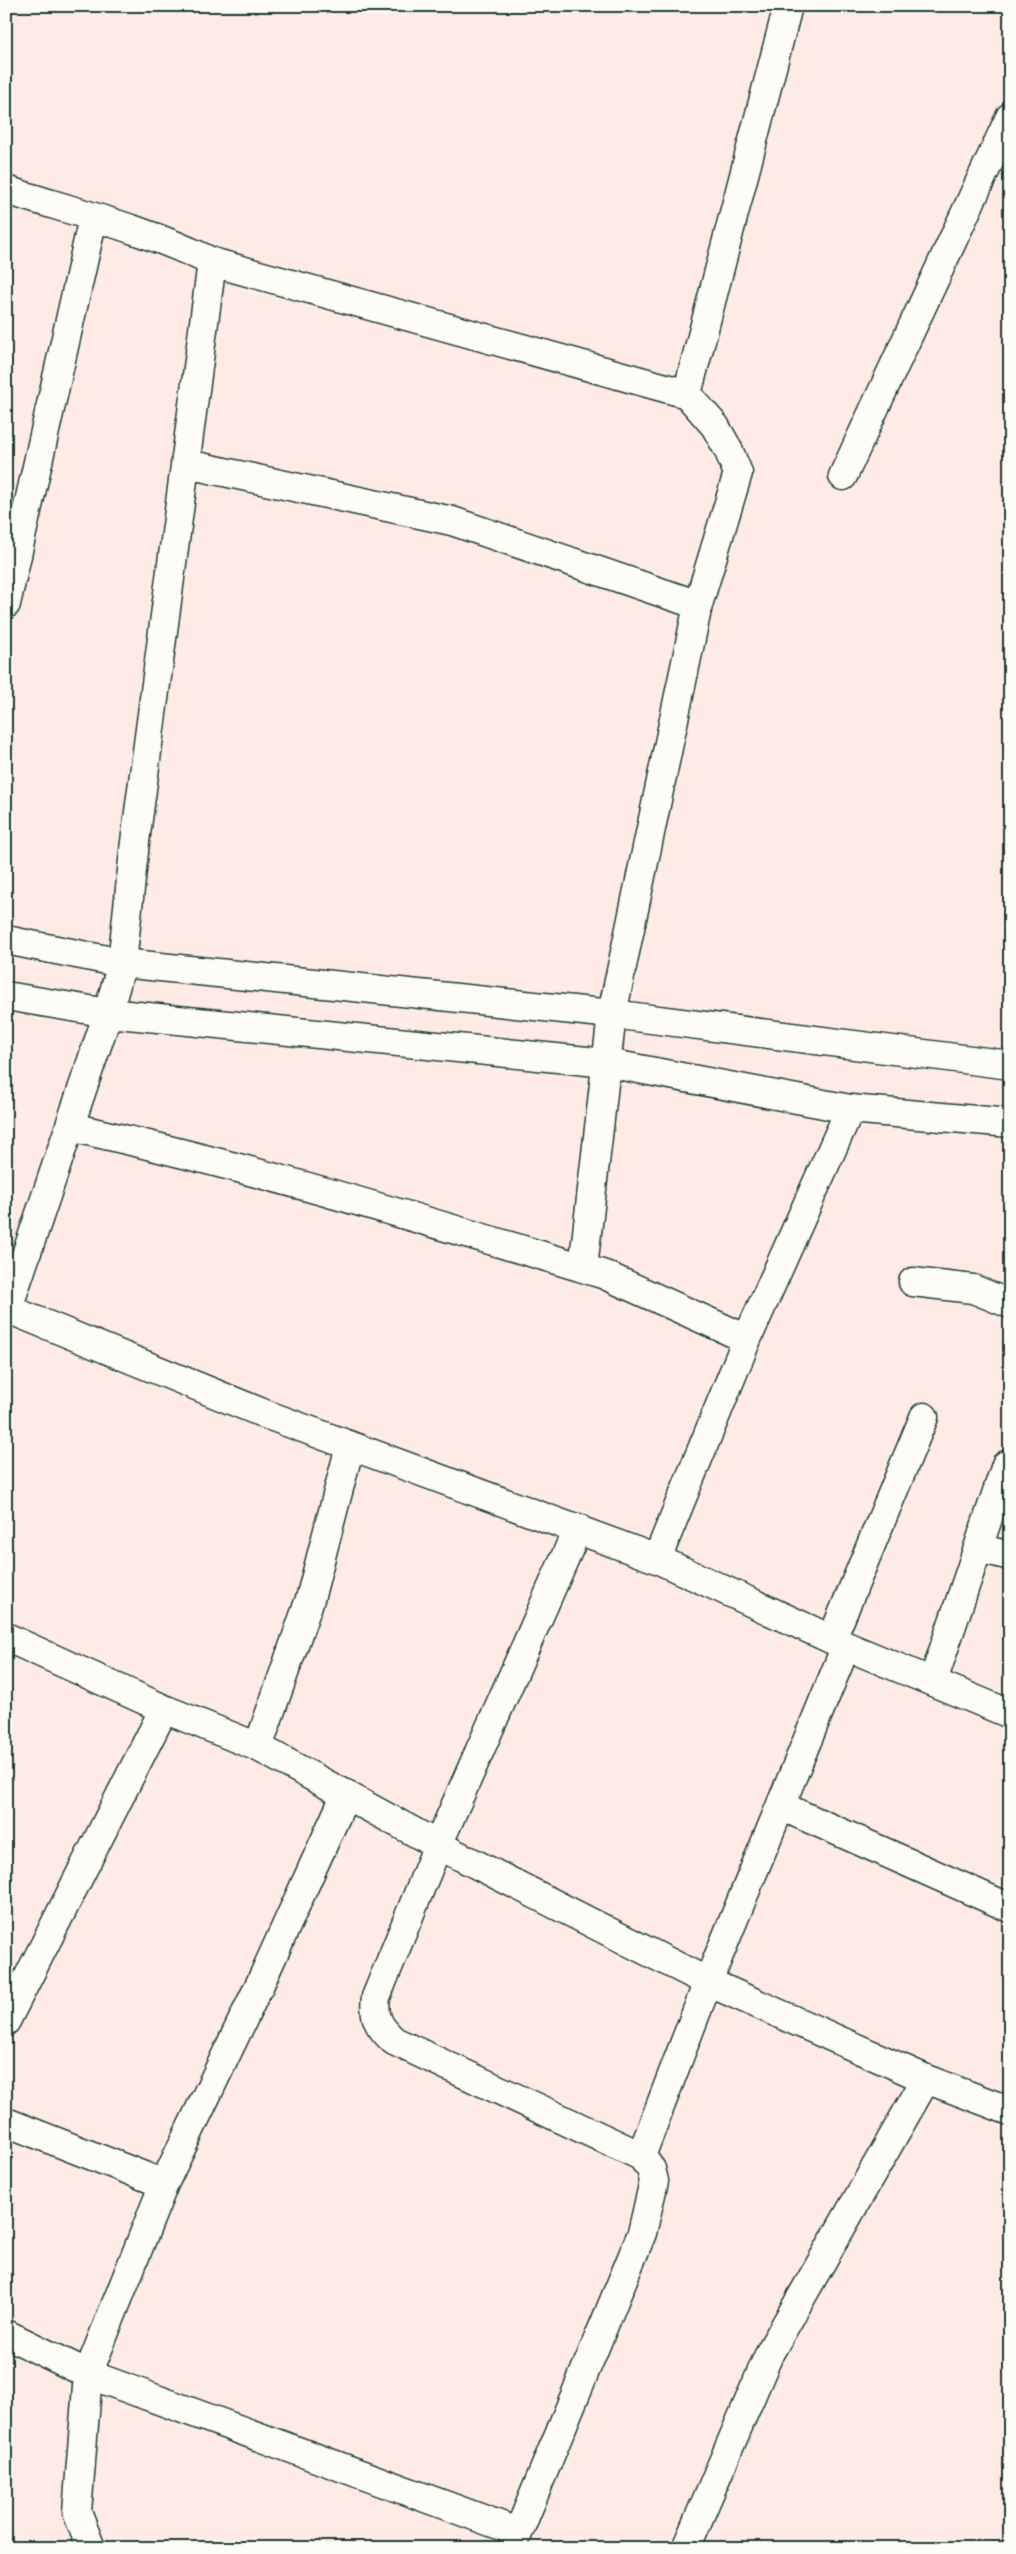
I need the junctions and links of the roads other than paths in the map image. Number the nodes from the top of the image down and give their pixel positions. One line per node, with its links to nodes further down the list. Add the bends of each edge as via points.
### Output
1 (788, 6): 6 (street)
2 (1010, 117): 8 (street)
3 (6, 190): 4 (street)
4 (93, 218): 5 (street, via 174,245); 9 (street)
5 (212, 262): 6 (street); 7 (street)
6 (687, 394): 10 (street, via 715,426 738,473)
7 (187, 464): 10 (street, via 452,521); 12 (street, via 135,842)
8 (843, 476)
9 (6, 604)
10 (698, 605): 15 (street)
11 (6, 940): 12 (street)
12 (122, 963): 14 (street); 15 (street)
13 (6, 996): 14 (street)
14 (108, 1013): 16 (street); 20 (street)
15 (612, 1014): 16 (street); 17 (street)
16 (607, 1064): 18 (street); 21 (street)
17 (1010, 1065)
18 (850, 1109): 19 (street); 25 (street)
19 (1010, 1123)
20 (70, 1127): 21 (street, via 135,1141 362,1202); 24 (street)
21 (583, 1268): 25 (street)
22 (913, 1282): 23 (street, via 973,1290)
23 (1010, 1304)
24 (7, 1311): 27 (street)
25 (747, 1339): 32 (street)
26 (924, 1417): 34 (street)
27 (350, 1446): 29 (street); 38 (street, via 310,1599)
28 (1006, 1465): 30 (street)
29 (578, 1528): 32 (street); 41 (street)
30 (978, 1548): 31 (street); 35 (street)
31 (1010, 1556)
32 (657, 1559): 34 (street)
33 (6, 1637): 36 (street)
34 (839, 1643): 35 (street); 40 (street)
35 (933, 1682): 37 (street)
36 (164, 1709): 38 (street); 44 (street)
37 (1010, 1714)
38 (258, 1747): 39 (street)
39 (346, 1794): 41 (street); 49 (street)
40 (781, 1806): 42 (street); 43 (street)
41 (438, 1845): 43 (street); 48 (street, via 376,1998 377,2023 394,2041)
42 (1010, 1908)
43 (708, 1982): 45 (street); 48 (street)
44 (6, 2021)
45 (926, 2078): 46 (street); 54 (street, via 770,2352)
46 (1010, 2110)
47 (6, 2122): 49 (street)
48 (641, 2156): 52 (street, via 651,2169 654,2181 642,2233)
49 (164, 2184): 51 (street)
50 (6, 2334): 51 (street)
51 (88, 2374): 52 (street); 53 (street, via 78,2512)
52 (515, 2540)
53 (91, 2548)
54 (686, 2548)

